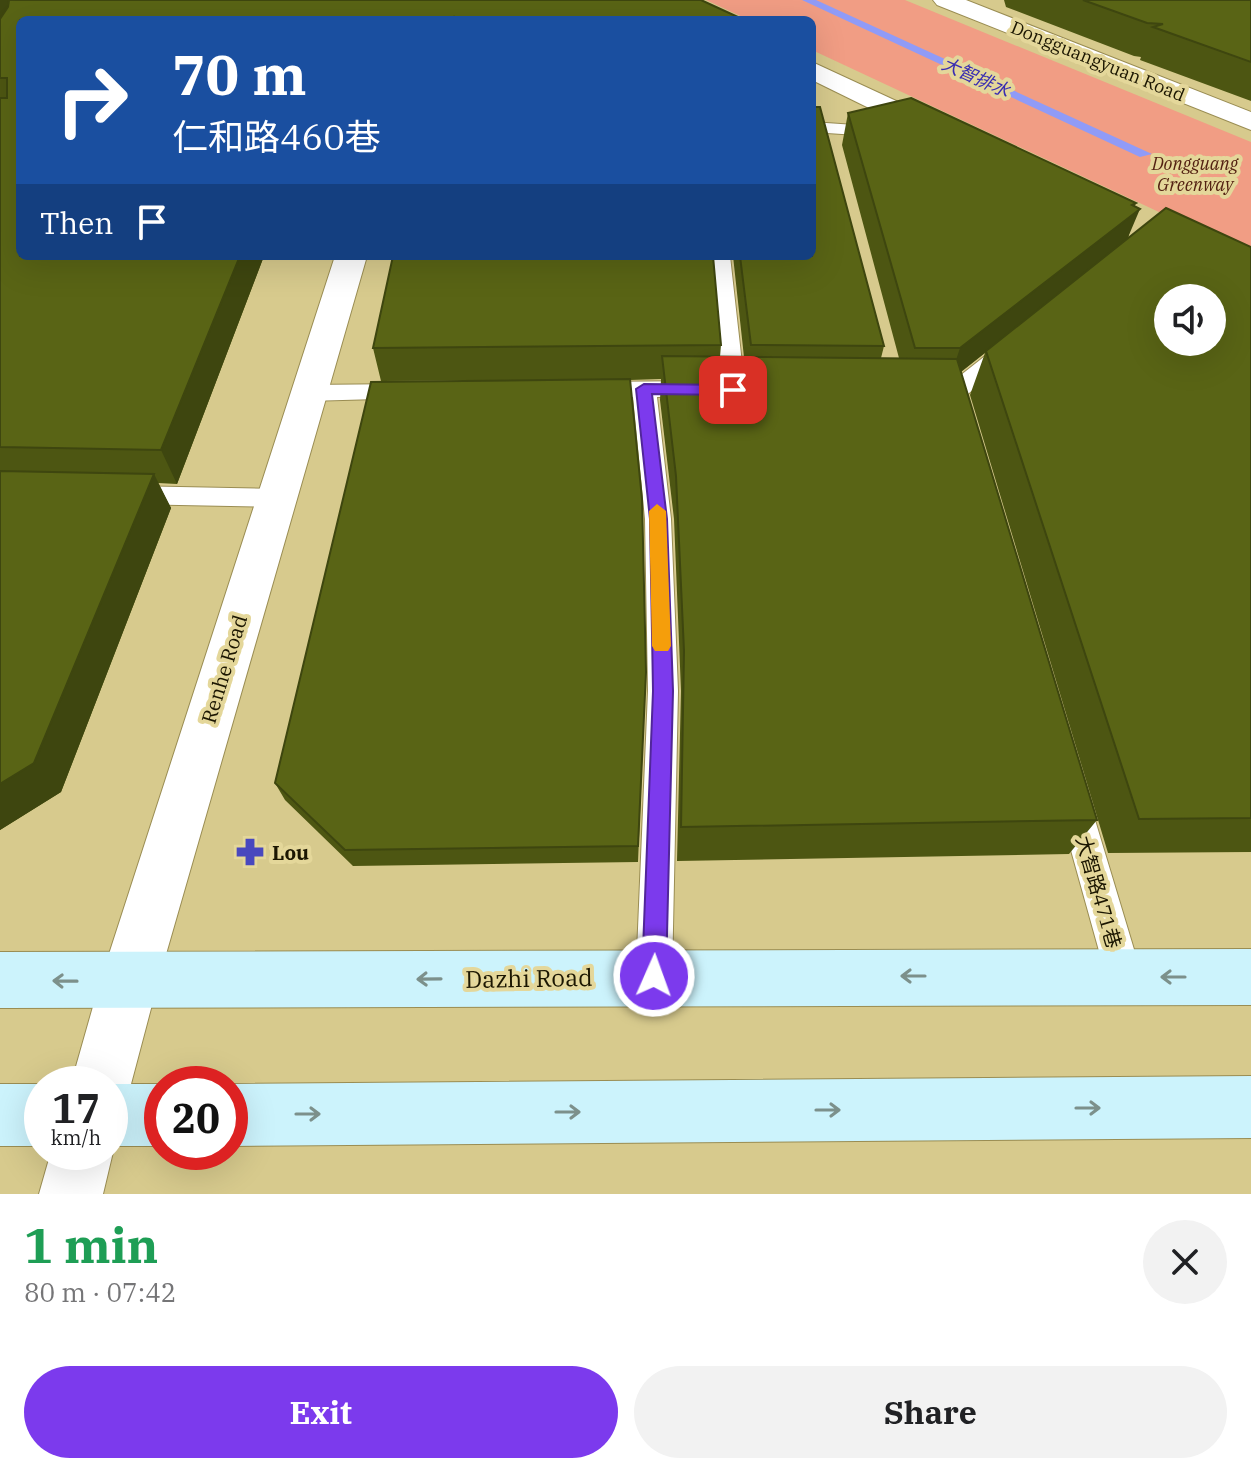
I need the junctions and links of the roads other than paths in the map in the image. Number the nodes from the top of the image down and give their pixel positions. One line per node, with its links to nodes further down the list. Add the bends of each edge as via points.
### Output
1 (956, 1): 4 (street, Dongguangyuan Road)
2 (816, 72): 3 (street)
3 (902, 114): 5 (lane, via 857,130); 6 (street)
4 (1251, 122)
5 (819, 127): 7 (lane)
6 (957, 141)
7 (833, 157)
8 (350, 260): 16 (street, Renhe Road)
9 (720, 260): 13 (lane)
10 (1028, 334): 17 (lane, via 947,392)
11 (644, 389): 12 (lane); 13 (lane); 21 (lane, via 658,519 663,691)
12 (567, 390)
13 (733, 390): 14 (lane)
14 (762, 390)
15 (430, 391): 16 (lane)
16 (307, 393): 19 (street, Renhe Road)
17 (964, 423)
18 (107, 494): 19 (lane)
19 (275, 498): 25 (street, Renhe Road)
20 (1066, 777): 22 (lane, 大智路471巷)
21 (654, 976): 22 (street, Dazhi Road, one-way to 21); 25 (street, Dazhi Road, one-way to 25)
22 (1124, 976): 23 (street, Dazhi Road, one-way to 22)
23 (1251, 977)
24 (0, 980): 25 (street, Dazhi Road, one-way to 24)
25 (129, 982): 26 (street, Renhe Road)
26 (106, 1066)
27 (1251, 1107): 30 (street, one-way to 27)
28 (0, 1115): 29 (street)
29 (24, 1115)
30 (248, 1115)
31 (77, 1170): 32 (street)
32 (71, 1194)

